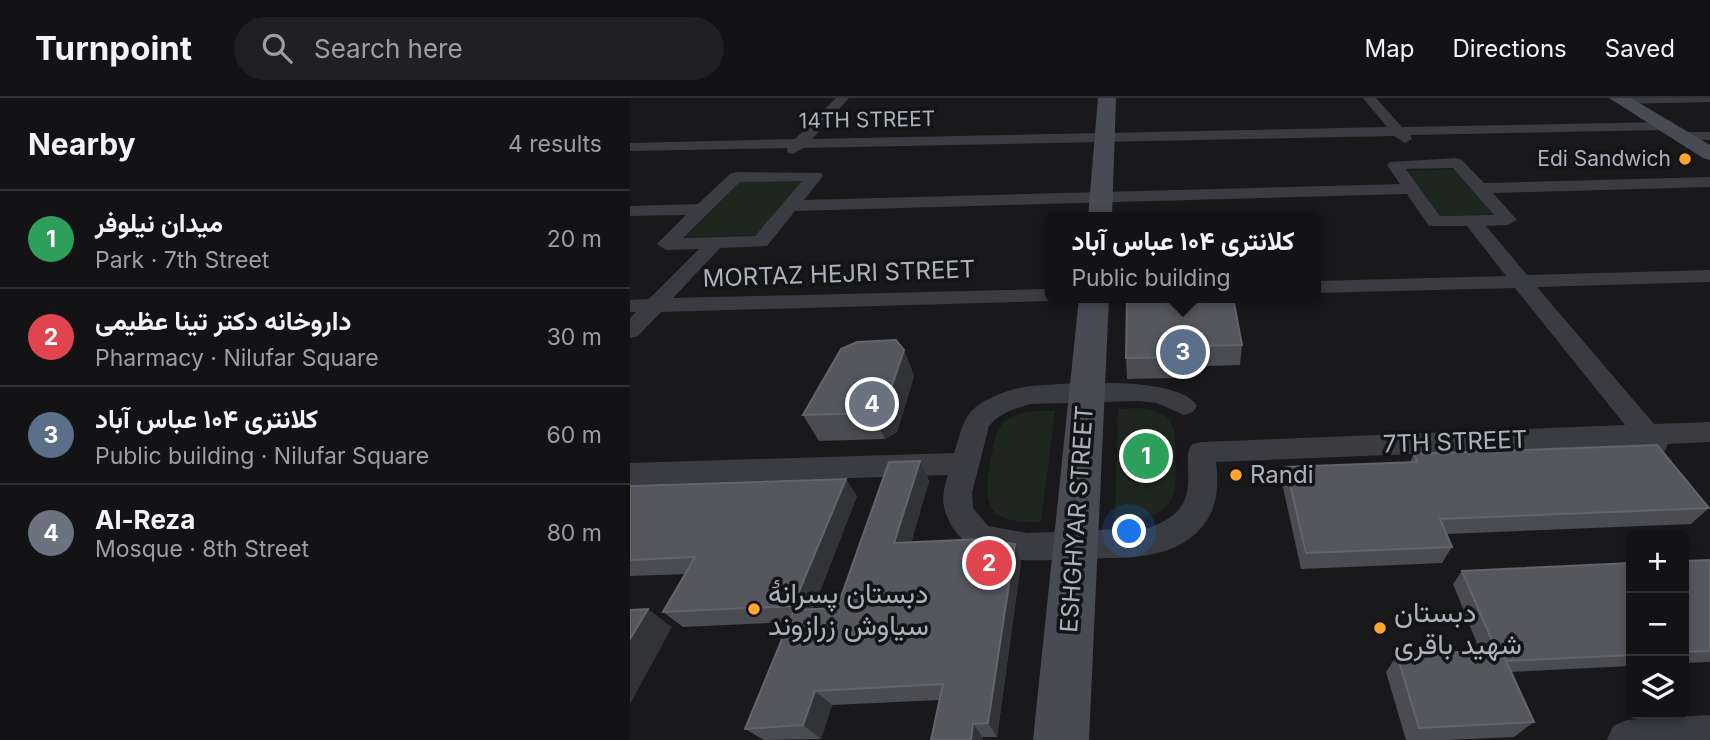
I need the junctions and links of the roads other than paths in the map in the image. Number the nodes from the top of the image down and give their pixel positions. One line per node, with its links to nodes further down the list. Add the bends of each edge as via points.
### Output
1 (843, 98): 11 (street)
2 (1369, 98): 7 (street)
3 (1109, 99): 8 (main road)
4 (1620, 99): 5 (street); 6 (main road)
5 (1710, 99)
6 (1664, 125): 7 (street, 14TH STREET); 9 (main road)
7 (1397, 131): 8 (street, 14TH STREET); 14 (street)
8 (1105, 136): 11 (street, 14TH STREET); 20 (main road)
9 (1681, 136): 10 (street); 13 (main road)
10 (1710, 136)
11 (800, 143): 12 (street, 14TH STREET); 15 (street)
12 (630, 147)
13 (1710, 154)
14 (1426, 164): 17 (street, via 1457,163); 18 (street, via 1395,165)
15 (768, 177): 19 (street, via 815,176); 21 (street, via 736,177)
16 (1710, 182): 17 (street)
17 (1479, 188): 23 (street, via 1508,220)
18 (1411, 189): 20 (street); 23 (street, via 1435,222)
19 (790, 206): 20 (street); 24 (street, via 760,242)
20 (1100, 208)
21 (703, 209): 22 (street); 24 (street, via 666,244)
22 (630, 211)
23 (1472, 221): 26 (street)
24 (715, 243): 30 (street)
25 (1710, 276): 26 (street)
26 (1522, 282): 27 (street); 36 (street)
27 (1321, 287)
28 (1045, 295): 30 (street, MORTAZ HEJRI STREET)
29 (1094, 303): 33 (main road, ESHGHYAR STREET)
30 (655, 305): 31 (street, MORTAZ HEJRI STREET); 32 (street)
31 (630, 306)
32 (630, 331)
33 (1086, 393): 34 (street, via 1149,393); 39 (street, via 1019,397 995,407 977,424); 41 (main road, ESHGHYAR STREET)
34 (1184, 406)
35 (1710, 432): 36 (street, 7TH STREET)
36 (1647, 435): 37 (street, 7TH STREET); 38 (street)
37 (1201, 452): 41 (street, via 1203,496 1188,523 1150,542)
38 (1671, 463)
39 (964, 464): 40 (street); 41 (street, via 958,509 977,535 1010,546)
40 (630, 474)
41 (1075, 545): 43 (main road, ESHGHYAR STREET)
42 (1710, 735): 44 (street)
43 (1060, 740)
44 (1627, 740)

